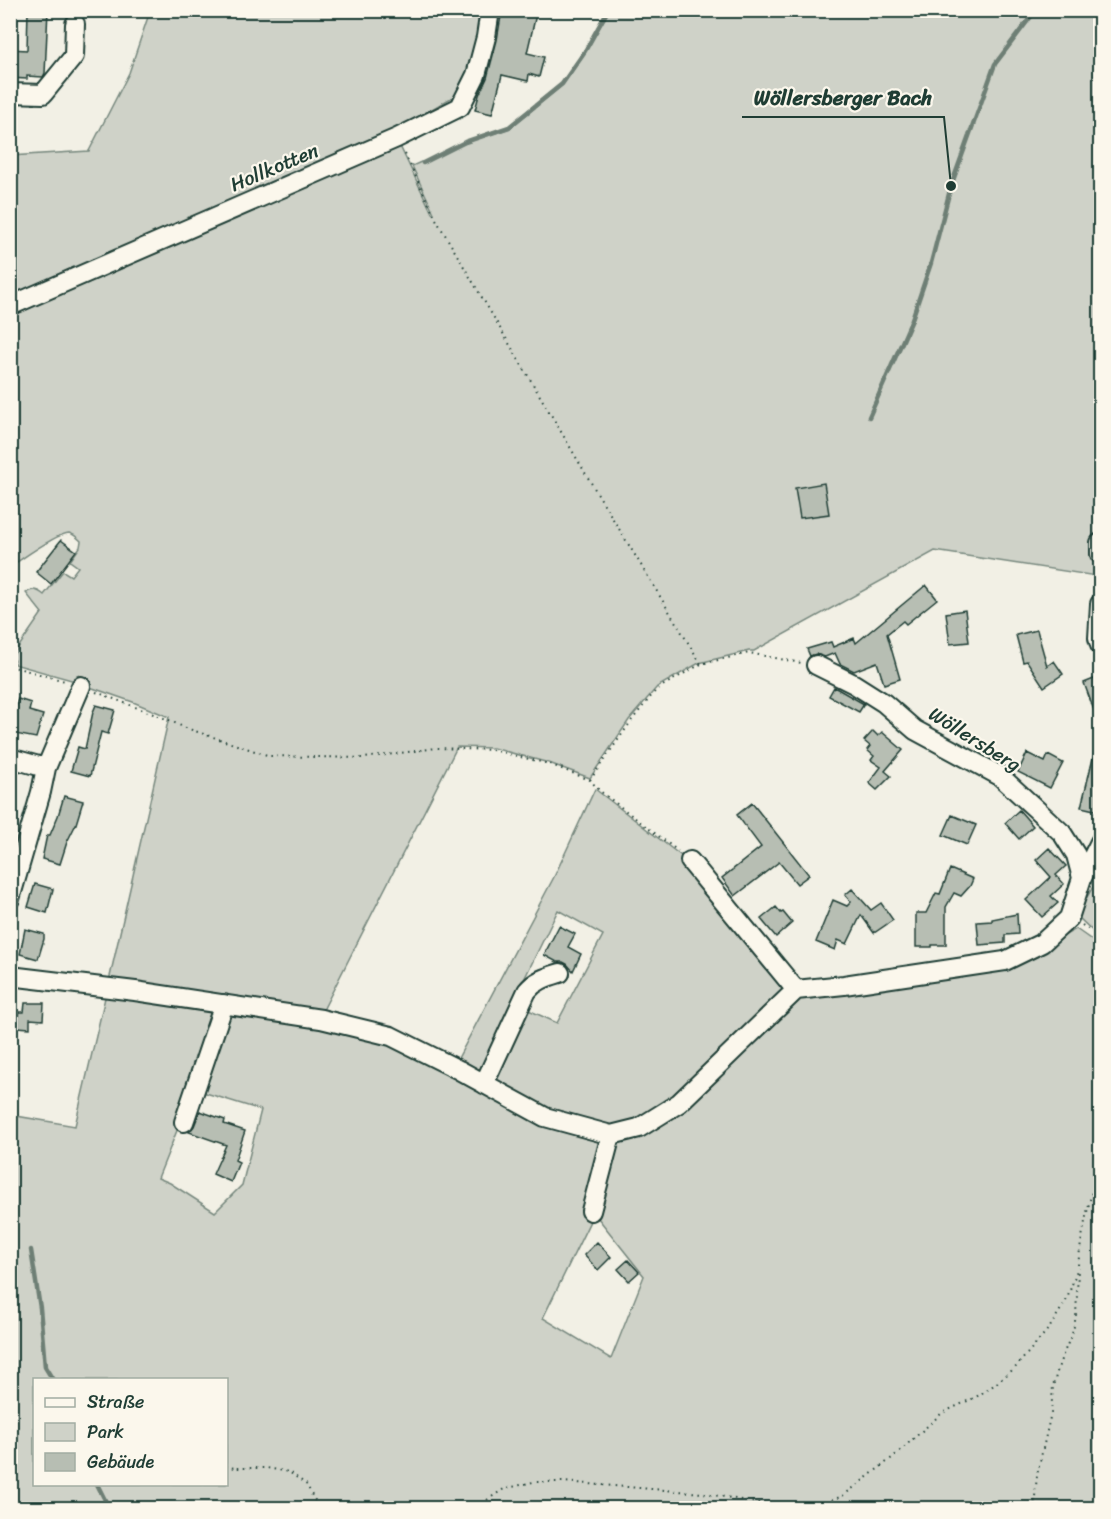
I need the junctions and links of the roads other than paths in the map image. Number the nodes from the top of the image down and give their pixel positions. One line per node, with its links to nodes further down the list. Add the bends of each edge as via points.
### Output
1 (490, 10): 4 (street, Hollkotten, via 476,75 460,107)
2 (75, 24): 3 (street, via 74,56 43,94)
3 (10, 93)
4 (10, 306)
5 (1101, 543): 6 (street)
6 (1101, 554)
7 (1101, 604): 8 (street)
8 (1101, 645)
9 (816, 665): 15 (street, Wöllersberg, via 854,684 915,730 1000,776 1062,833 1076,855)
10 (81, 686): 12 (street)
11 (10, 758): 12 (street)
12 (46, 768): 16 (street)
13 (1101, 842): 15 (street)
14 (690, 861): 19 (street)
15 (1082, 878): 19 (street, via 1069,918 1042,943 1005,961)
16 (10, 899)
17 (560, 974): 21 (street, via 541,979 527,991)
18 (10, 976): 20 (street)
19 (802, 989): 23 (street, via 679,1103 639,1128)
20 (224, 1004): 21 (street, via 321,1019 392,1036); 22 (street)
21 (484, 1084): 23 (street, via 545,1117)
22 (184, 1122)
23 (611, 1135): 24 (street)
24 (591, 1211)

